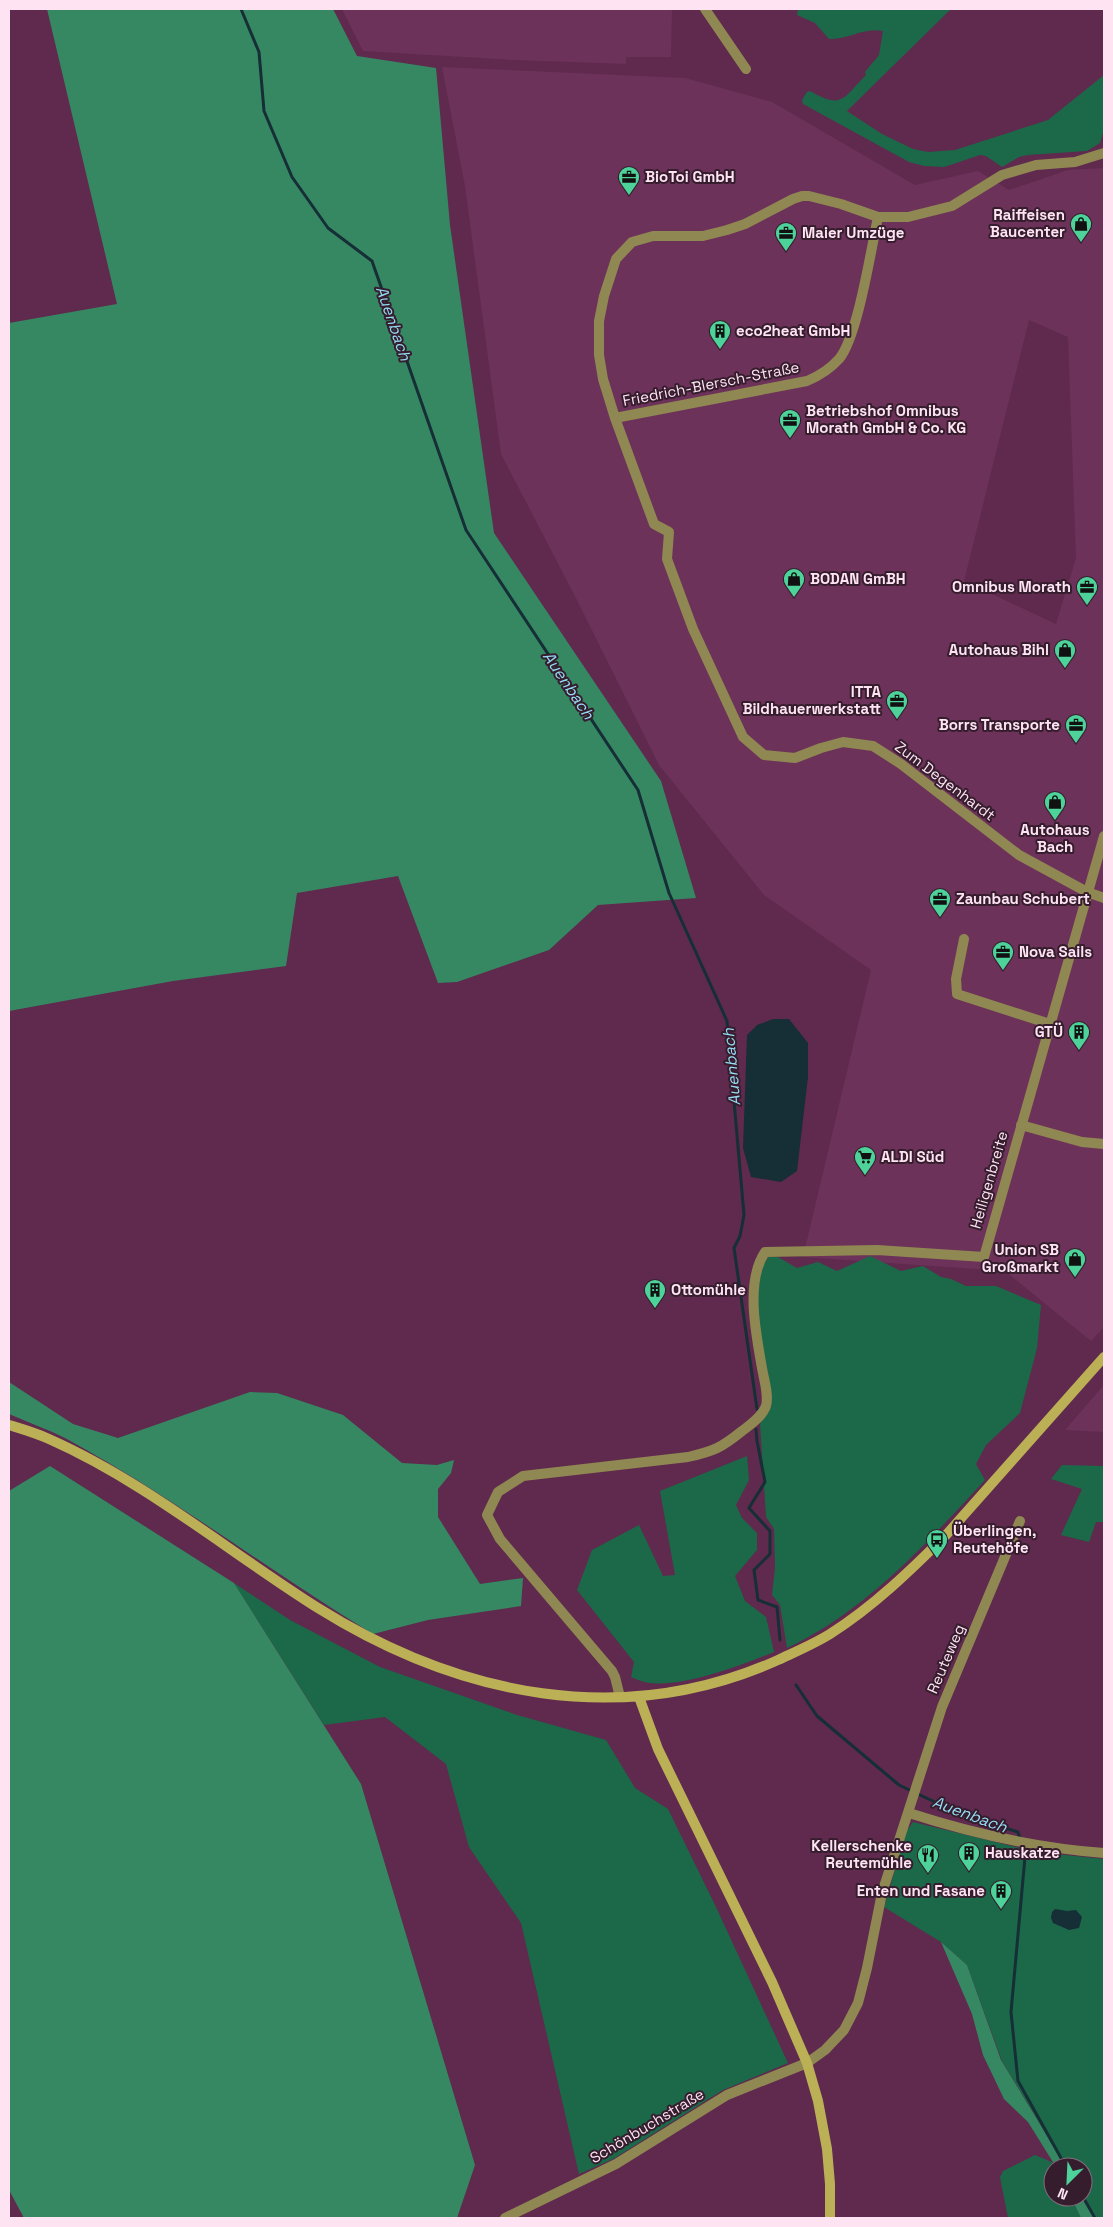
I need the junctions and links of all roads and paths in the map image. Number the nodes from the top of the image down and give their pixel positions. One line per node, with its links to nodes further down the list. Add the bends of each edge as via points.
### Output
1 (705, 9): 2 (street)
2 (746, 69)
3 (1104, 153): 4 (street, Friedrich-Blersch-Straße, via 1075,162 1036,165 1002,175 952,206 924,214)
4 (878, 217): 5 (street, Friedrich-Blersch-Straße, via 848,340 839,359 824,372 807,381); 5 (street, Friedrich-Blersch-Straße, via 841,204 802,196 728,230 703,236 653,236 625,247 616,258 610,275 599,329 598,355)
5 (615, 418): 6 (street, Friedrich-Blersch-Straße, via 654,524)
6 (669, 532): 8 (street, Zum Degenhardt, via 667,559 693,629 743,737 764,755 795,758 843,742 873,746 1019,855)
7 (1104, 836): 8 (street, Heiligenbreite)
8 (1087, 892): 9 (street, Zum Degenhardt); 11 (street, Heiligenbreite)
9 (1104, 898)
10 (964, 939): 11 (street, via 956,979 957,994)
11 (1050, 1024): 12 (street, Heiligenbreite)
12 (1021, 1125): 13 (street, Heiligenbreite, via 1082,1142); 17 (street, Heiligenbreite, via 984,1257 877,1250 765,1252 756,1270 754,1290 766,1406 761,1415 729,1442 714,1452 688,1457 523,1476 498,1492 487,1516 500,1539 612,1671)
13 (1104, 1144)
14 (1104, 1357): 18 (main road, via 947,1534 864,1610 829,1634 750,1672 683,1691)
15 (9, 1425): 17 (main road, via 48,1438 92,1461 320,1608 403,1652 451,1672 500,1686 566,1697)
16 (1020, 1520): 19 (street, Reuteweg, via 942,1707)
17 (620, 1697): 18 (main road)
18 (639, 1697): 21 (main road, via 658,1749 772,1982)
19 (909, 1813): 20 (street, via 1012,1842); 21 (street, Reuteweg, via 882,1893 858,2003 844,2030 826,2050)
20 (1104, 1854)
21 (807, 2063): 22 (street, Schönbuchstraße, via 727,2095 616,2164); 23 (main road, via 827,2149)
22 (505, 2218)
23 (830, 2218)

